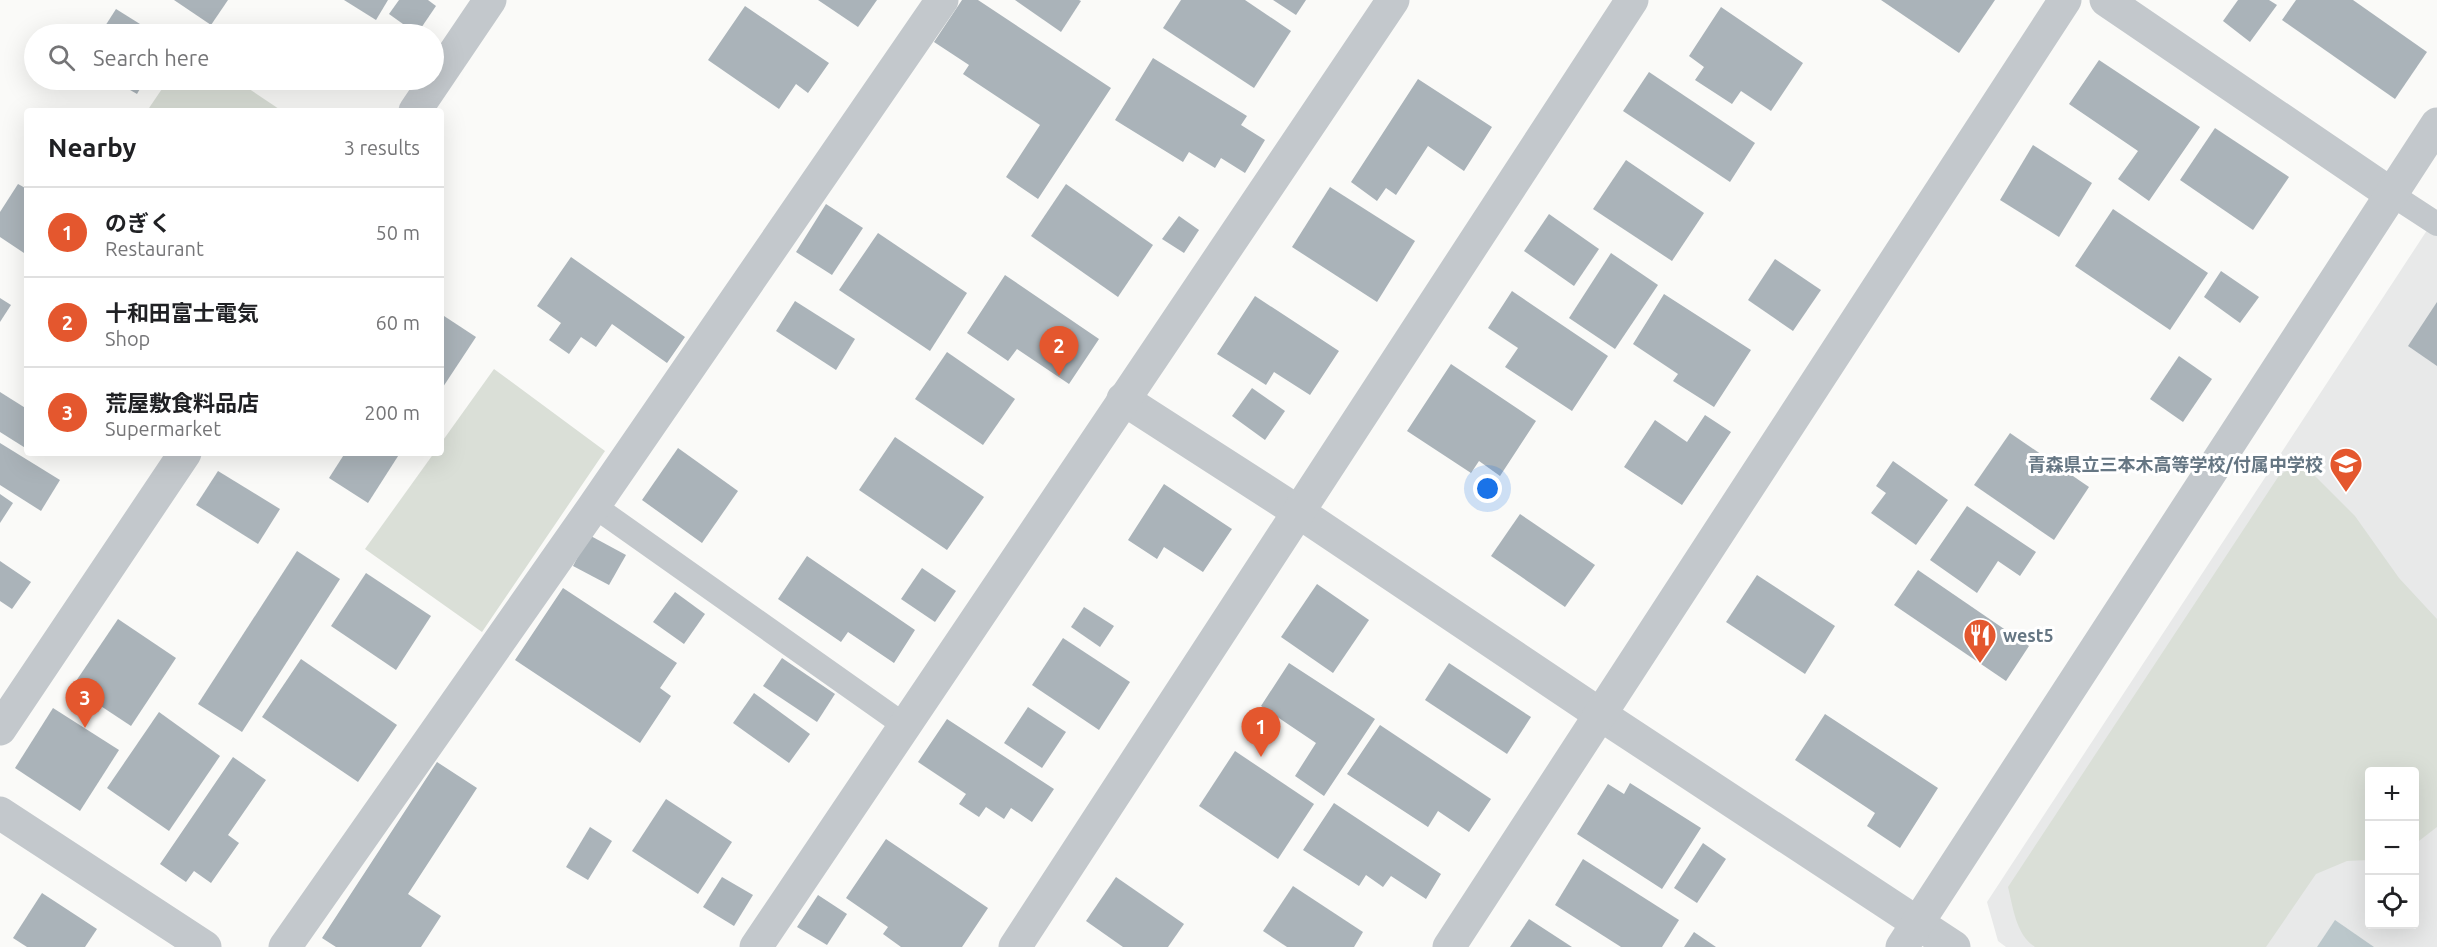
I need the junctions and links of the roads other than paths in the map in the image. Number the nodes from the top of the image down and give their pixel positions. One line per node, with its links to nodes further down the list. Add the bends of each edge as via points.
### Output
1 (490, 0): 7 (street)
2 (942, 0): 15 (street)
3 (1393, 0): 13 (street)
4 (1632, 0): 16 (street)
5 (2065, 0): 17 (street)
6 (2106, 0): 11 (street)
7 (444, 68)
8 (429, 90): 9 (street)
9 (417, 108)
10 (2437, 124): 11 (street)
11 (2391, 194): 12 (lane); 21 (street)
12 (2437, 224)
13 (1123, 399): 16 (street); 18 (street)
14 (183, 456): 19 (street)
15 (594, 506): 18 (lane); 23 (street)
16 (1298, 511): 17 (street); 25 (street)
17 (1601, 716): 21 (street); 26 (street)
18 (904, 724): 24 (street)
19 (0, 729)
20 (0, 813): 22 (street)
21 (1910, 935): 27 (street)
22 (205, 947)
23 (285, 947)
24 (756, 947)
25 (1015, 947)
26 (1449, 947)
27 (1954, 947)

